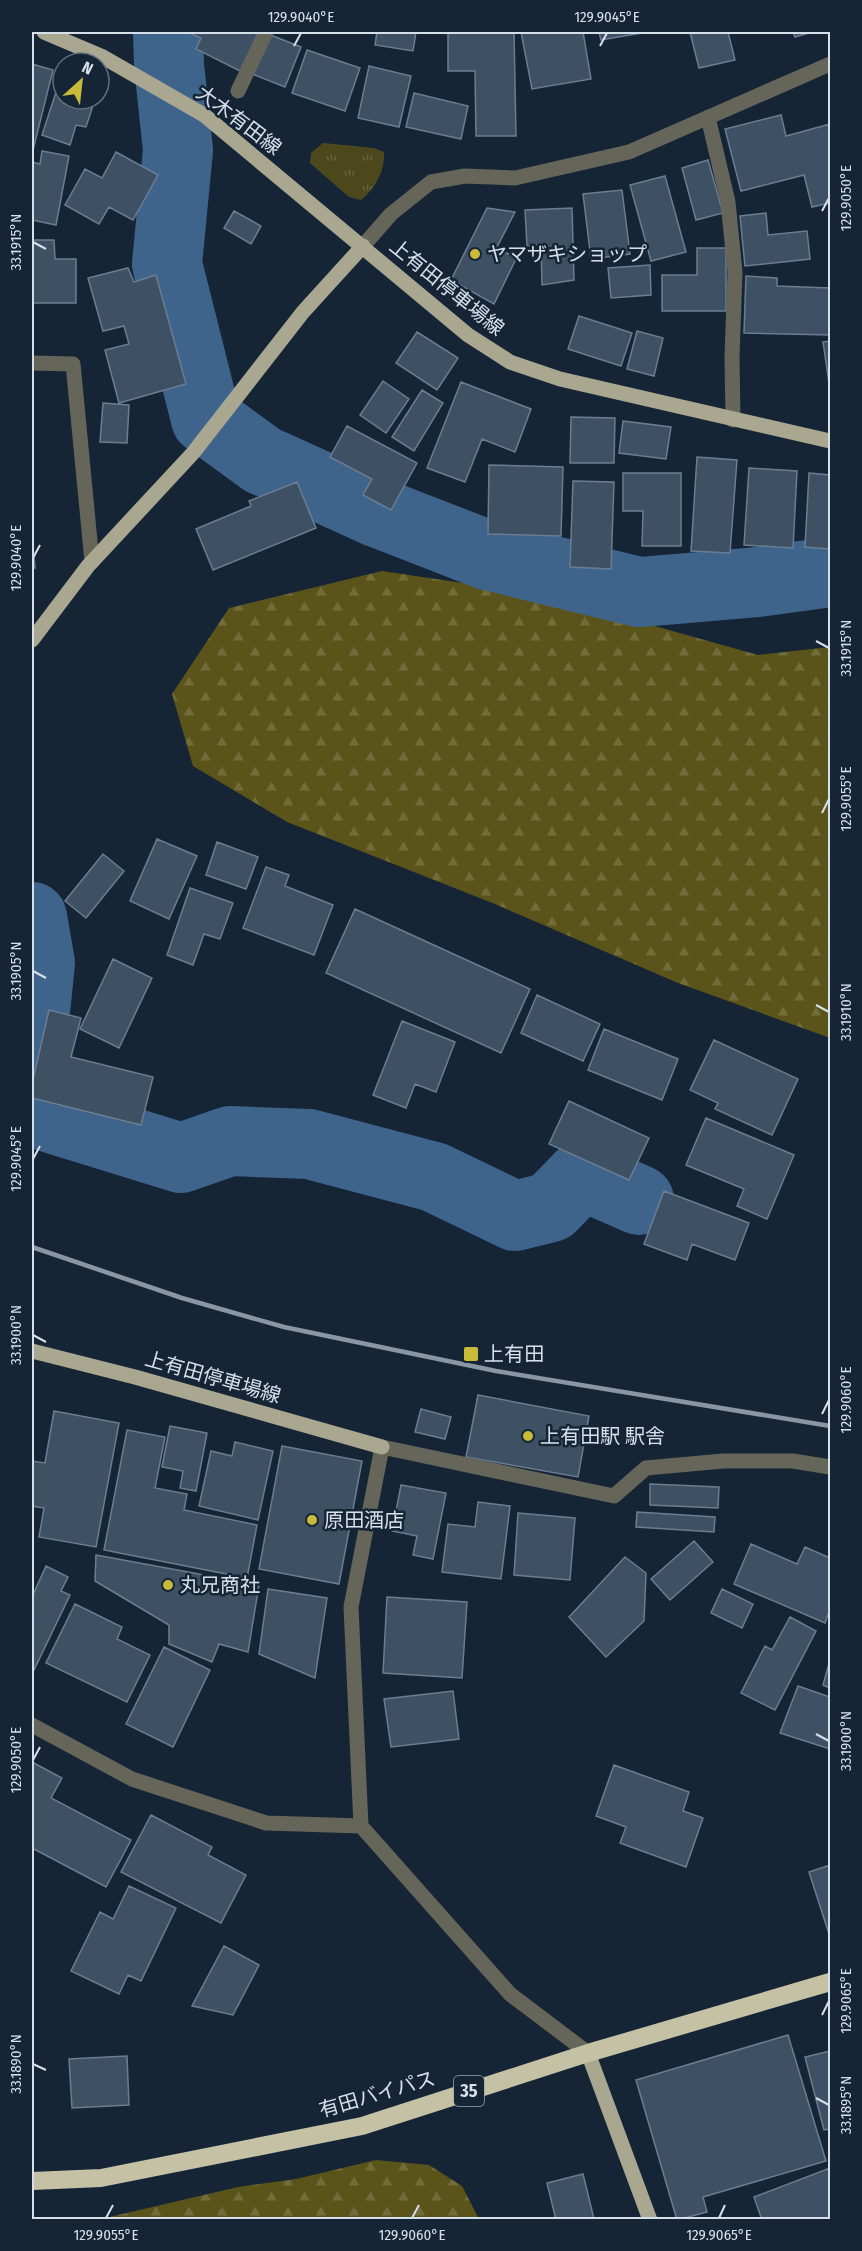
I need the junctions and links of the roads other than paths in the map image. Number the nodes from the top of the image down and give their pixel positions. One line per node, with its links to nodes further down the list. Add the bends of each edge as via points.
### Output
1 (45, 32): 6 (main road, 大木有田線, via 104,57 204,115)
2 (266, 32): 4 (street)
3 (831, 64): 5 (street)
4 (238, 91)
5 (708, 117): 6 (street, via 618,155 515,178 465,176 430,182 391,214); 8 (street, via 728,202 735,272)
6 (363, 246): 8 (main road, 上有田停車場線, via 468,335 510,362 560,379); 10 (main road, 上有田停車場線, via 303,312 193,453)
7 (32, 363): 10 (street, via 73,364)
8 (733, 420): 9 (main road, 上有田停車場線)
9 (831, 441)
10 (92, 562): 11 (main road, 上有田停車場線)
11 (32, 640)
12 (32, 1351): 13 (main road, 上有田停車場線)
13 (382, 1447): 14 (street, via 614,1496 646,1468 723,1461 793,1461); 16 (street, via 351,1607)
14 (831, 1467)
15 (32, 1725): 16 (street, via 132,1779 266,1823)
16 (361, 1826): 18 (street, via 510,1994)
17 (831, 1982): 18 (highway, 有田バイパス / 35)
18 (588, 2053): 19 (highway, 有田バイパス / 35, via 362,2126 101,2178); 20 (main road)
19 (32, 2181)
20 (650, 2220)

